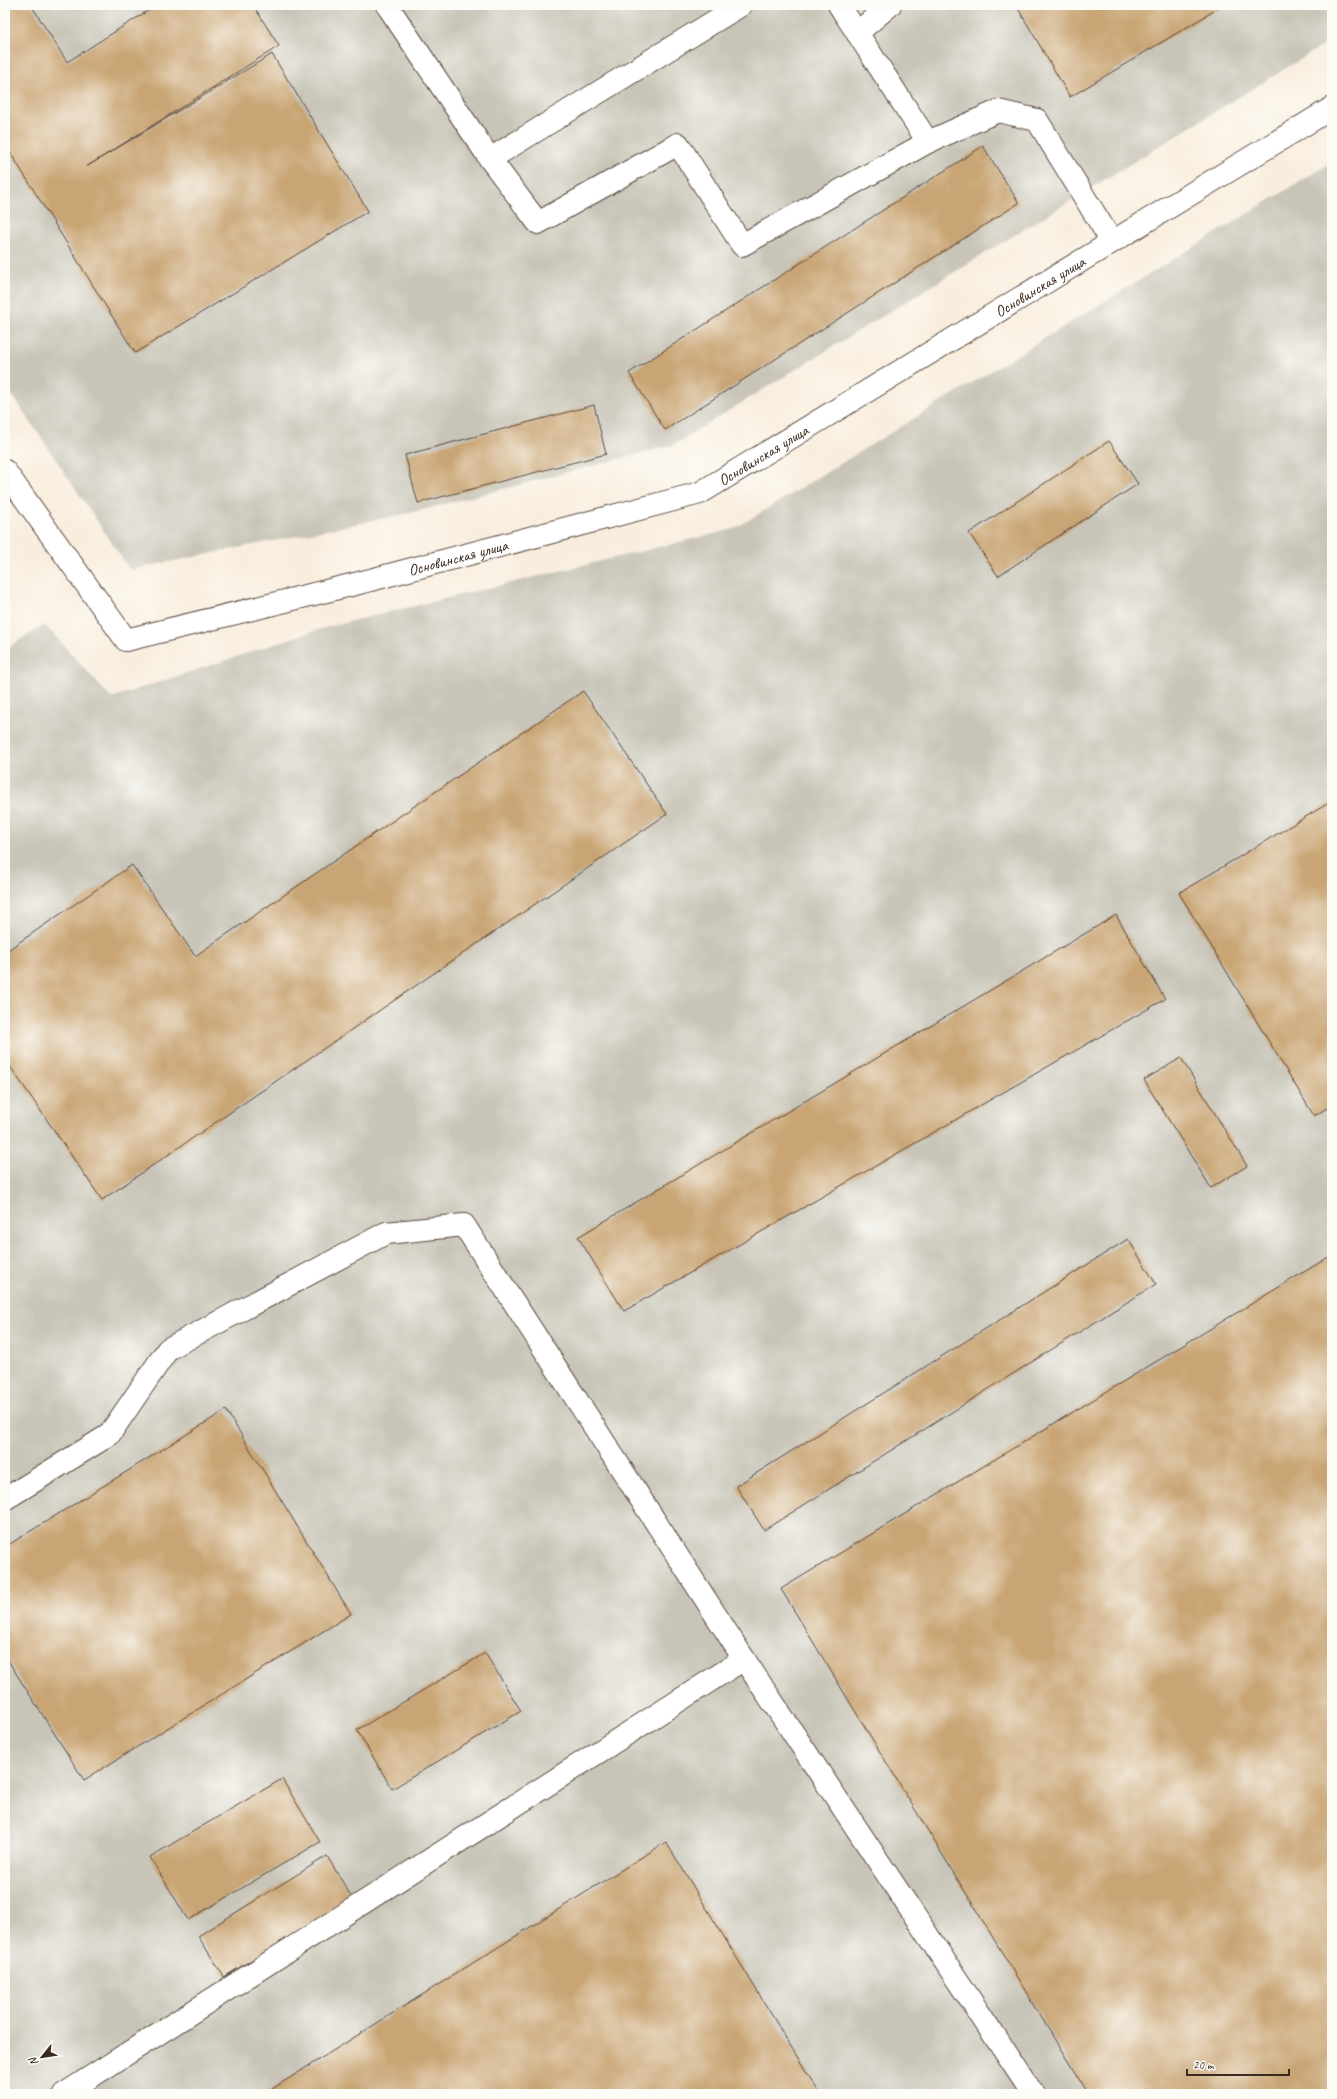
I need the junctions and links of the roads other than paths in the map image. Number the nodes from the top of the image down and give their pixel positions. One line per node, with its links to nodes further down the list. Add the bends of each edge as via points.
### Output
1 (386, 5): 8 (street)
2 (741, 5): 8 (street)
3 (839, 5): 5 (street)
4 (890, 5): 5 (street)
5 (857, 33): 7 (street)
6 (1332, 108): 9 (street, Основинская улица)
7 (928, 142): 8 (street, via 742,245 678,144 538,223); 9 (street, via 998,111 1037,120)
8 (490, 159)
9 (1112, 242): 10 (street, Основинская улица, via 700,493 359,583 126,640)
10 (5, 471)
11 (5, 1499): 12 (street, via 109,1435 168,1349 386,1233 464,1225)
12 (744, 1659): 13 (street); 14 (street)
13 (64, 2094)
14 (1033, 2094)

